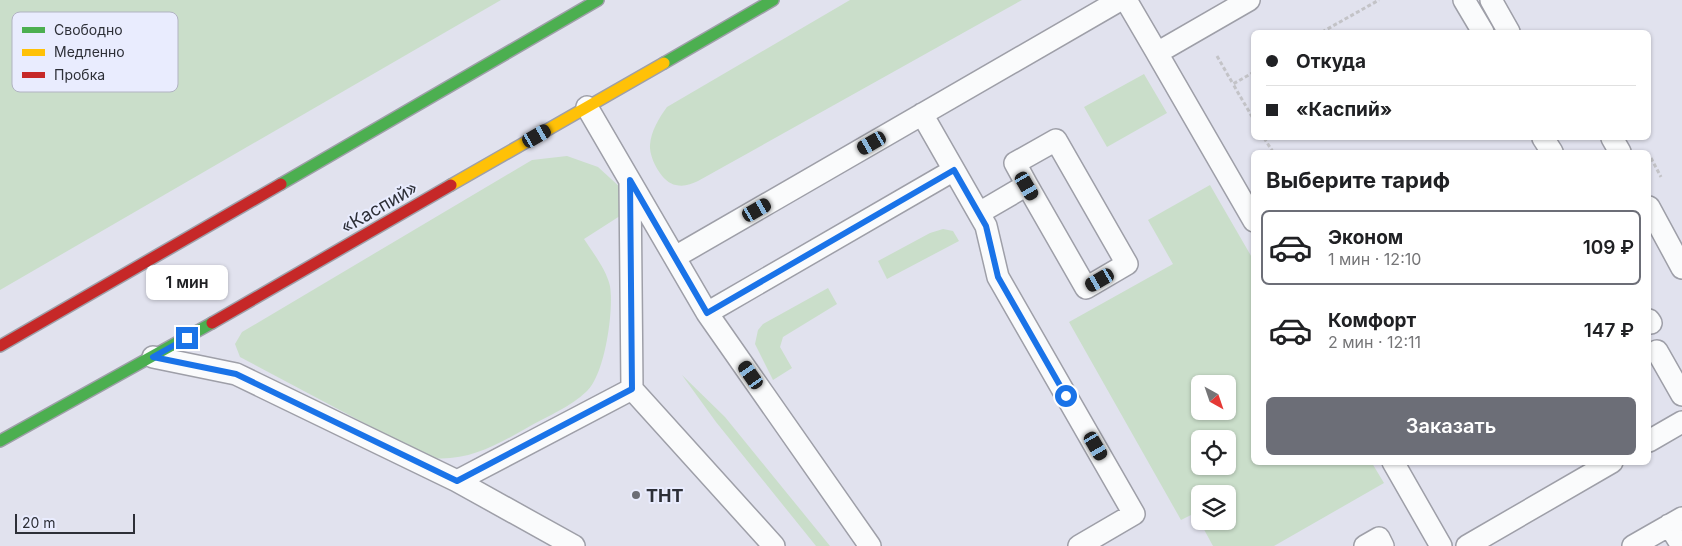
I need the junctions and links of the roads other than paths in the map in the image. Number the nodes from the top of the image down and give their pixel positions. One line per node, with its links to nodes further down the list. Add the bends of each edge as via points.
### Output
1 (598, 0): 22 (main road)
2 (773, 0): 11 (main road, «Каспий»)
3 (1120, 0): 12 (lane)
4 (1126, 0): 10 (lane)
5 (1248, 0): 10 (lane)
6 (1464, 0): 8 (lane)
7 (1491, 0): 9 (lane)
8 (1482, 30)
9 (1508, 30)
10 (1157, 53): 18 (lane)
11 (587, 107): 14 (lane); 24 (main road, «Каспий»)
12 (922, 114): 13 (lane); 19 (lane)
13 (954, 170): 17 (lane); 21 (lane)
14 (630, 180): 19 (lane); 25 (lane)
15 (1027, 186): 15 (lane, via 1015,163 1056,140 1127,264 1086,288); 17 (lane)
16 (1651, 210): 20 (lane)
17 (979, 213): 37 (lane, via 986,226 998,277 1134,514)
18 (1251, 216)
19 (675, 258): 21 (lane)
20 (1682, 268)
21 (707, 313): 36 (lane)
22 (0, 346)
23 (1657, 351): 26 (lane)
24 (153, 357): 29 (main road, «Каспий»); 32 (lane, via 236,374)
25 (632, 389): 32 (lane); 35 (lane)
26 (1682, 395)
27 (1682, 422): 28 (lane)
28 (1651, 440)
29 (0, 441)
30 (1395, 465): 40 (lane)
31 (1607, 465): 41 (lane)
32 (457, 481): 34 (lane)
33 (1676, 521): 42 (lane); 43 (lane)
34 (574, 546)
35 (774, 546)
36 (870, 546)
37 (1079, 546)
38 (1365, 546): 39 (lane, via 1378,538)
39 (1383, 546)
40 (1442, 546)
41 (1467, 546)
42 (1633, 546)
43 (1682, 546)

